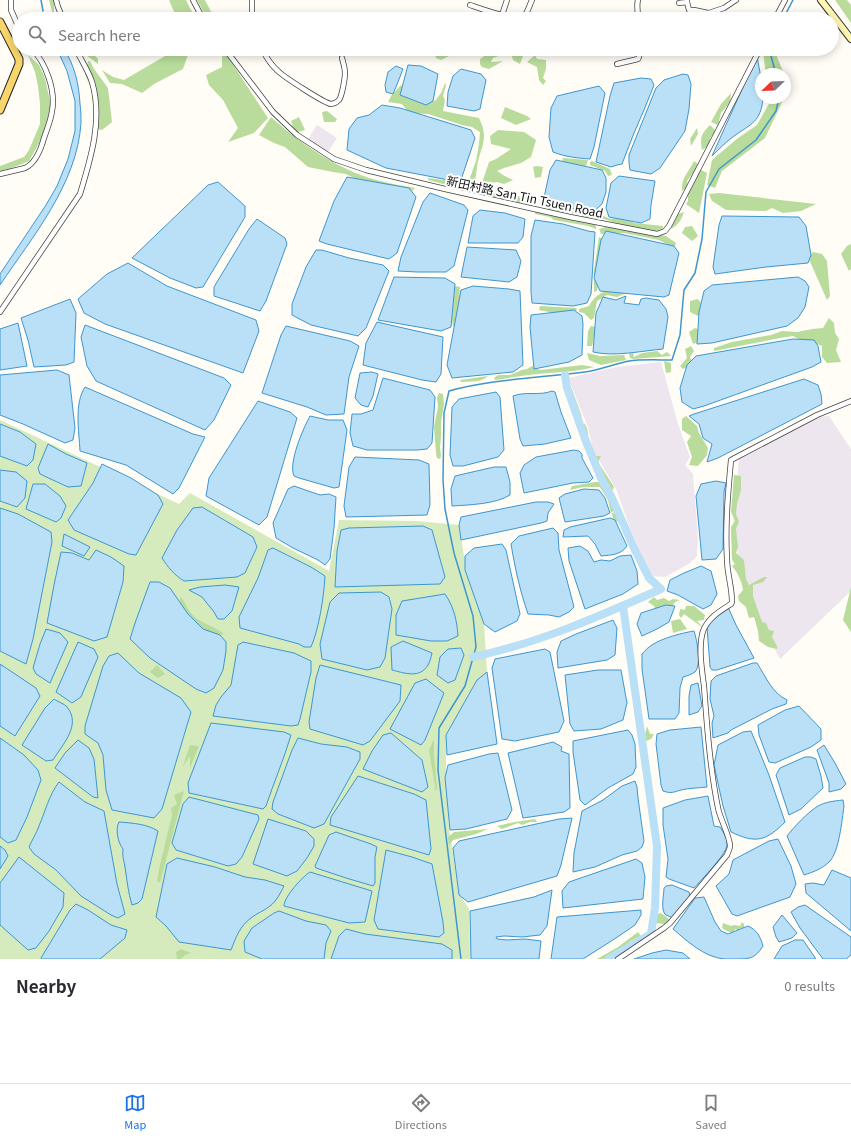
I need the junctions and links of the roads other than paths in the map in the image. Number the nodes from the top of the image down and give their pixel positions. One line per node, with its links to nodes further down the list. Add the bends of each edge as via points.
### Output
1 (11, 0): 14 (street)
2 (56, 0): 15 (street)
3 (193, 0): 16 (street)
4 (252, 0): 17 (street)
5 (507, 0): 19 (street)
6 (532, 0): 20 (street)
7 (638, 0): 21 (street)
8 (736, 0): 23 (street)
9 (785, 0): 24 (street)
10 (821, 0): 25 (main road)
11 (687, 1): 12 (street); 22 (street, via 689,10)
12 (679, 3)
13 (470, 5): 18 (street)
14 (12, 12)
15 (60, 12)
16 (199, 12)
17 (252, 12)
18 (490, 12)
19 (503, 12)
20 (527, 12)
21 (638, 12)
22 (703, 12)
23 (711, 12)
24 (779, 12)
25 (830, 12)
26 (0, 22): 29 (main road)
27 (839, 23): 28 (main road)
28 (851, 39)
29 (12, 45)
30 (17, 56): 39 (main road, via 19,64)
31 (38, 56): 40 (street, via 46,71 52,94 52,112 41,147 28,167)
32 (79, 56): 41 (street, via 92,82 96,107 96,132 87,172 80,194)
33 (230, 56): 36 (street, 新田村路 San Tin Tsuen Road, via 273,112 297,135 334,159 366,170 439,187 657,234 669,226)
34 (266, 56): 37 (street, via 279,72 330,104 335,103 340,96 345,72)
35 (639, 56): 38 (street, via 638,59)
36 (756, 56)
37 (342, 58)
38 (617, 64)
39 (0, 110)
40 (0, 174)
41 (0, 312)
42 (851, 402): 43 (street, via 817,415 731,460 726,556 732,602 709,620 701,647 714,784 718,809 730,848 670,923)
43 (618, 959)

